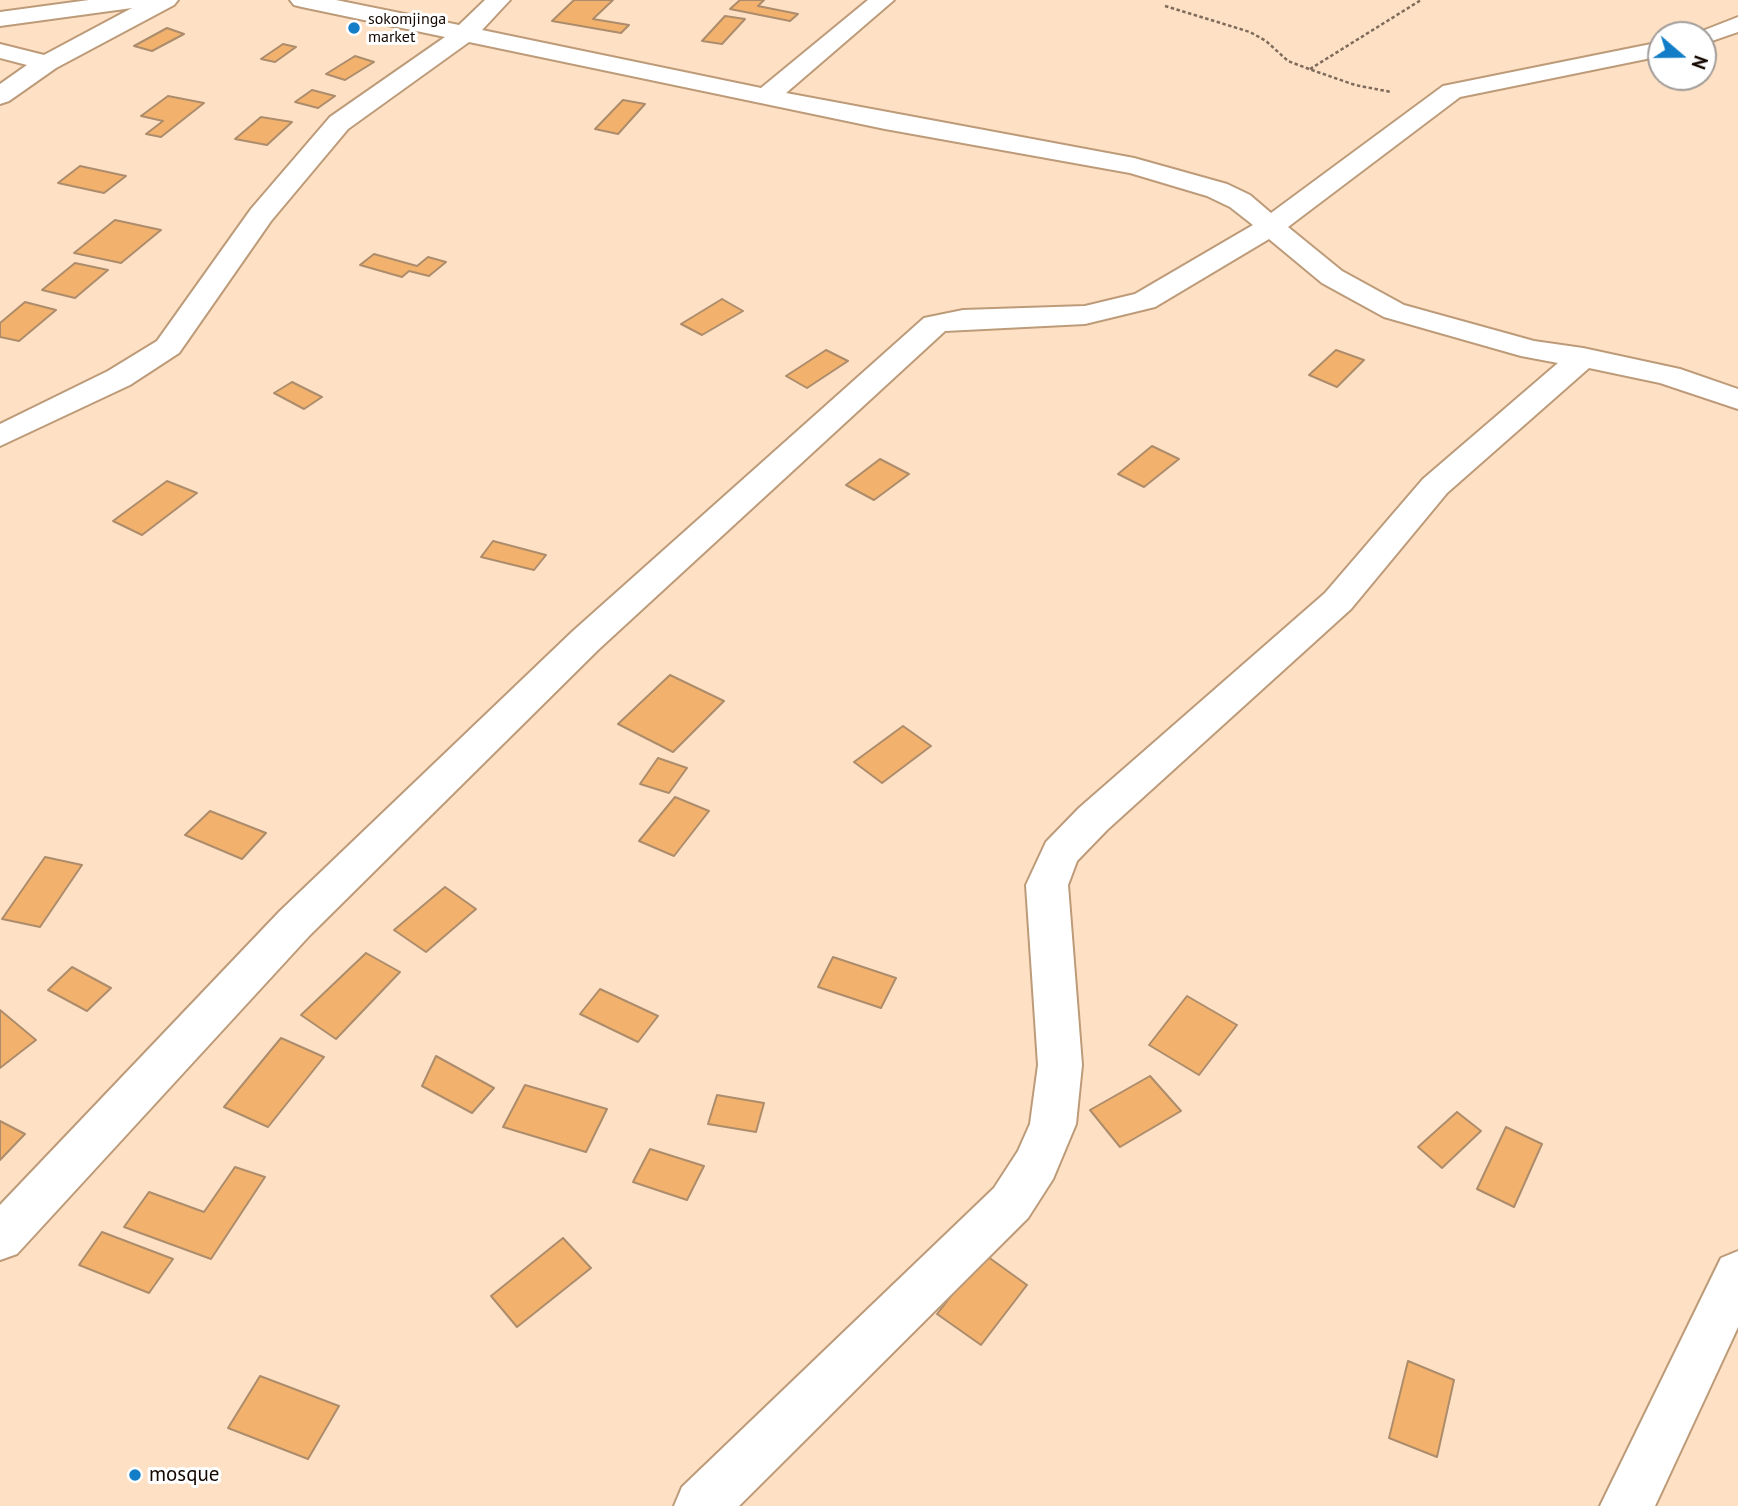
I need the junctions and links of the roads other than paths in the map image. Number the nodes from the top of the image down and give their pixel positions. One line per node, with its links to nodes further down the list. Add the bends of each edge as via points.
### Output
1 (142, 0): 6 (street)
2 (166, 0): 12 (street)
3 (302, 0): 9 (street)
4 (498, 0): 9 (street)
5 (882, 0): 14 (street)
6 (0, 19)
7 (1738, 24): 8 (street)
8 (1717, 32)
9 (463, 35): 14 (street); 18 (street, via 339,123 261,215 168,347 118,378)
10 (0, 51): 12 (street)
11 (1647, 52): 15 (street, via 1464,88 1427,107)
12 (47, 62): 13 (street)
13 (0, 96)
14 (767, 96): 15 (street, via 1134,166 1217,190 1240,201)
15 (1270, 227): 16 (street, via 1332,276 1394,311 1532,350); 19 (street, via 1145,301 1120,309 935,324 586,640 304,914)
16 (1583, 357): 17 (street, via 1669,376); 21 (street, via 1435,486 1338,601 1060,853 1047,885 1060,1065 1054,1124 1036,1164 1011,1203)
17 (1738, 401)
18 (0, 436)
19 (0, 1238)
20 (1738, 1274): 22 (street)
21 (701, 1506)
22 (1627, 1506)

